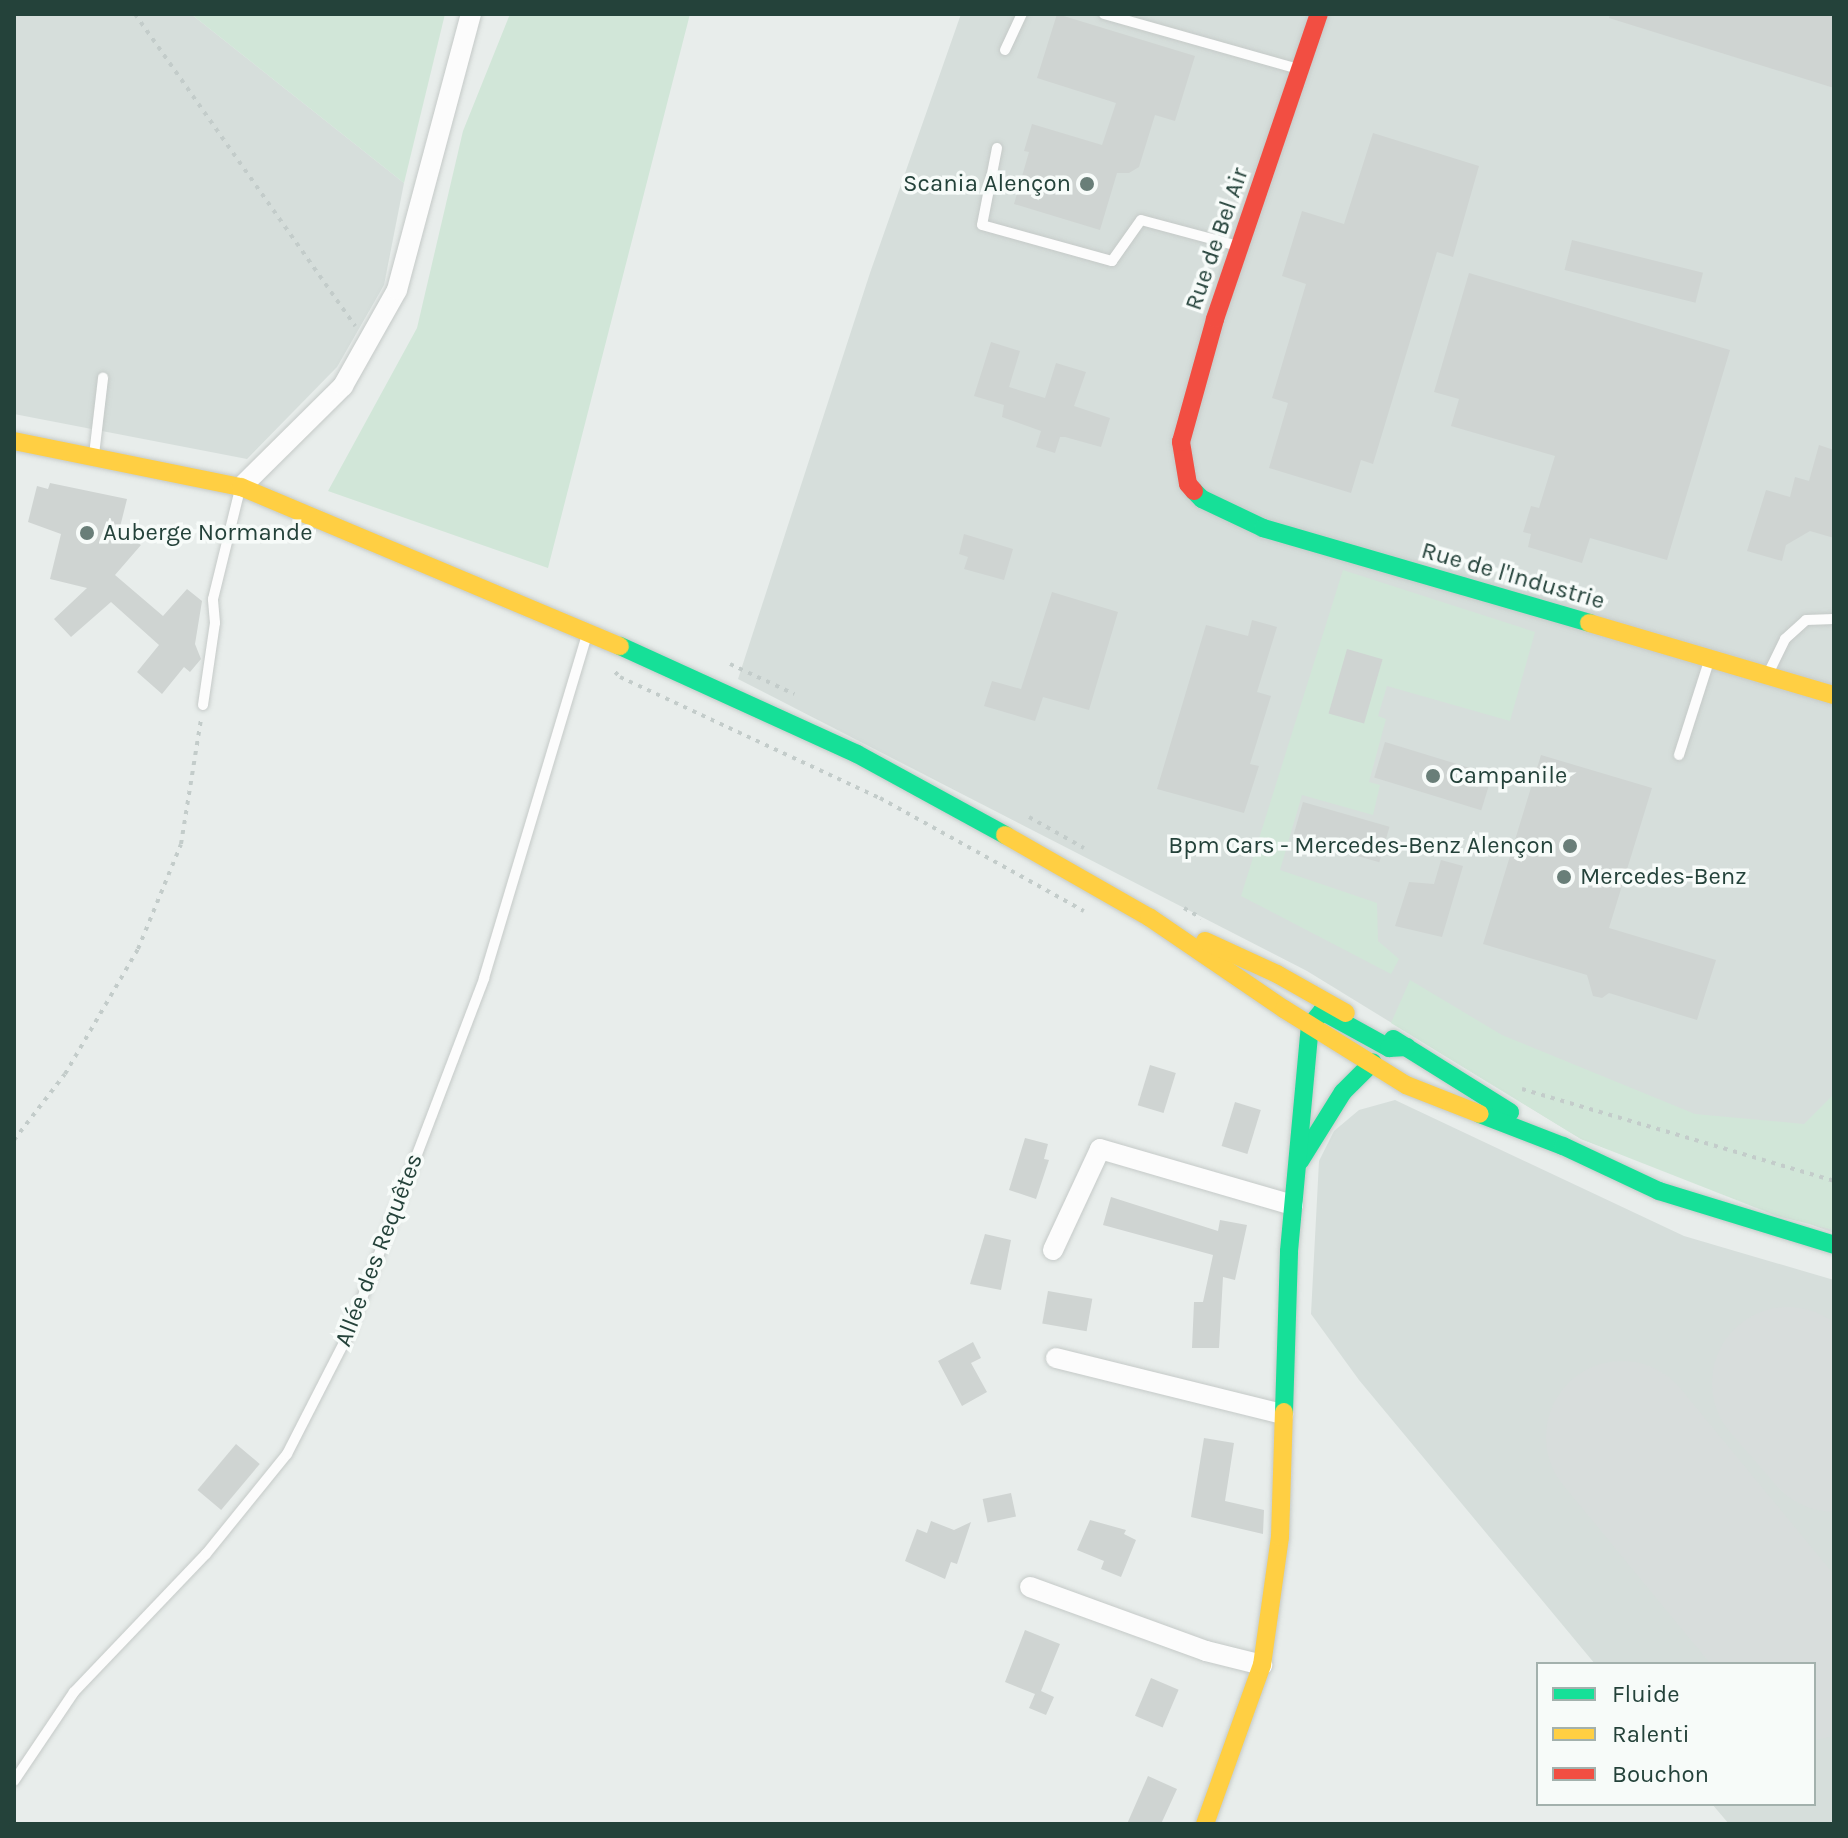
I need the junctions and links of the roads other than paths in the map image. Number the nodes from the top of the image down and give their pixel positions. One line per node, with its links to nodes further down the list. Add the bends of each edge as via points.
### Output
1 (471, 14): 13 (street, via 397,290 343,386)
2 (1022, 14): 5 (lane)
3 (1104, 14): 6 (lane)
4 (1319, 14): 6 (main road, Rue de Bel Air)
5 (1005, 50)
6 (1300, 69): 8 (main road, Rue de Bel Air)
7 (997, 148): 8 (lane, via 982,225 1112,261 1141,220)
8 (1239, 246): 12 (main road, Rue de Bel Air, via 1181,442)
9 (103, 378): 11 (lane)
10 (14, 441): 11 (main road)
11 (94, 457): 13 (main road)
12 (1188, 484): 16 (main road, Rue de l'Industrie, via 1202,499 1263,528)
13 (241, 487): 15 (main road); 19 (lane, via 213,599 215,623)
14 (1834, 619): 17 (lane, via 1806,620 1785,639)
15 (588, 633): 21 (main road, via 857,754); 34 (lane, Allée des Requêtes, via 484,978 348,1335 287,1454 206,1554 74,1692)
16 (1709, 659): 17 (main road, Rue de l'Industrie); 20 (lane)
17 (1767, 676): 18 (main road, Rue de l'Industrie)
18 (1834, 695)
19 (203, 705)
20 (1679, 755)
21 (1149, 917): 22 (main road); 23 (main road, via 1277,974)
22 (1310, 1026): 23 (main road, via 1322,1011 1389,1048); 24 (main road); 26 (main road)
23 (1407, 1047): 25 (main road)
24 (1373, 1062): 25 (main road, via 1406,1085); 26 (main road, via 1343,1092)
25 (1563, 1146): 28 (main road, via 1659,1191)
26 (1297, 1165): 27 (main road)
27 (1293, 1205): 29 (street, via 1100,1149); 31 (main road)
28 (1834, 1245)
29 (1053, 1250)
30 (1056, 1358): 31 (street)
31 (1283, 1414): 33 (main road, via 1280,1537)
32 (1030, 1587): 33 (street, via 1206,1651)
33 (1262, 1665): 35 (main road)
34 (14, 1781)
35 (1205, 1824)

